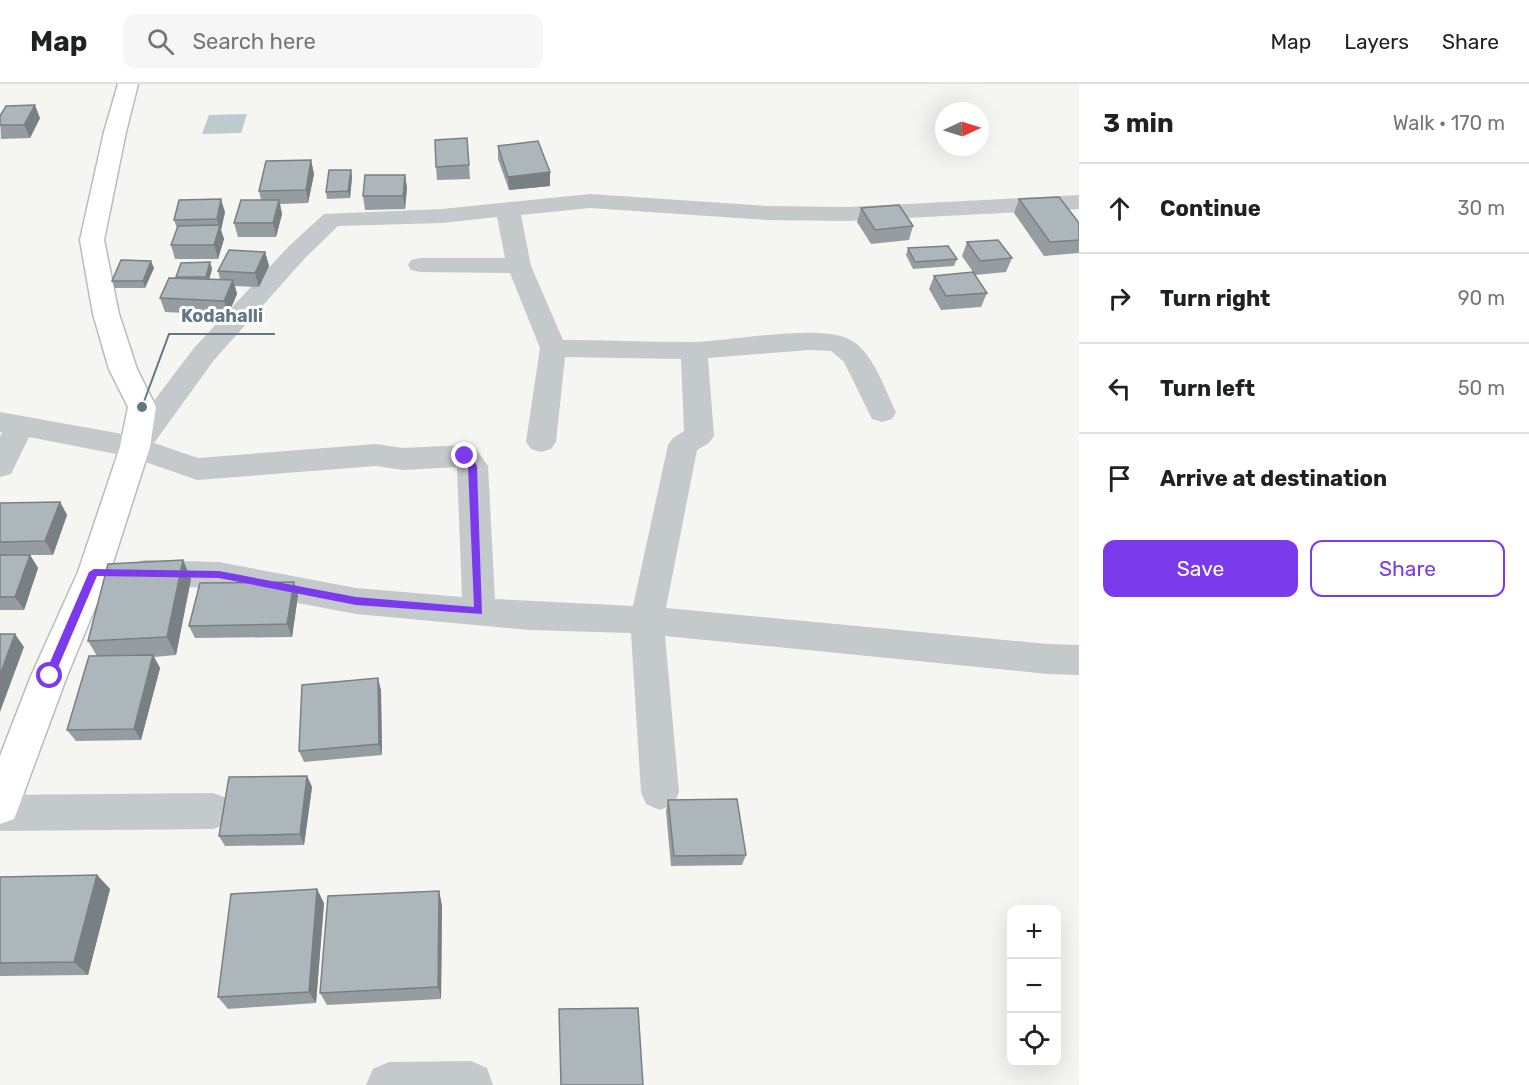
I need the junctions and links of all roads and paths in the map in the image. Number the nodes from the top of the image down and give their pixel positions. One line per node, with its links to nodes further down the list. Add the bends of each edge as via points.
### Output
1 (128, 84): 11 (main road, via 92,240 106,314 123,369 142,407)
2 (1079, 202): 3 (street, via 847,214 766,213 590,201)
3 (508, 211): 5 (street); 11 (street, via 332,219 204,354)
4 (420, 265): 5 (street)
5 (519, 266): 6 (street)
6 (553, 348): 7 (street); 10 (street)
7 (694, 351): 8 (street, via 809,341 836,343 855,358); 15 (street, via 699,436 683,445)
8 (882, 412)
9 (10, 424): 11 (street); 12 (street)
10 (541, 442)
11 (135, 447): 13 (main road); 14 (street, via 197,469 376,455 403,459 465,456 473,466)
12 (0, 466)
13 (94, 572): 14 (street, via 219,574 356,601); 18 (main road)
14 (479, 612): 15 (street)
15 (647, 620): 16 (street); 17 (street)
16 (1079, 660)
17 (660, 792)
18 (0, 806)
19 (213, 811): 20 (street)
20 (0, 813)
21 (471, 1084): 22 (street)
22 (388, 1085)

